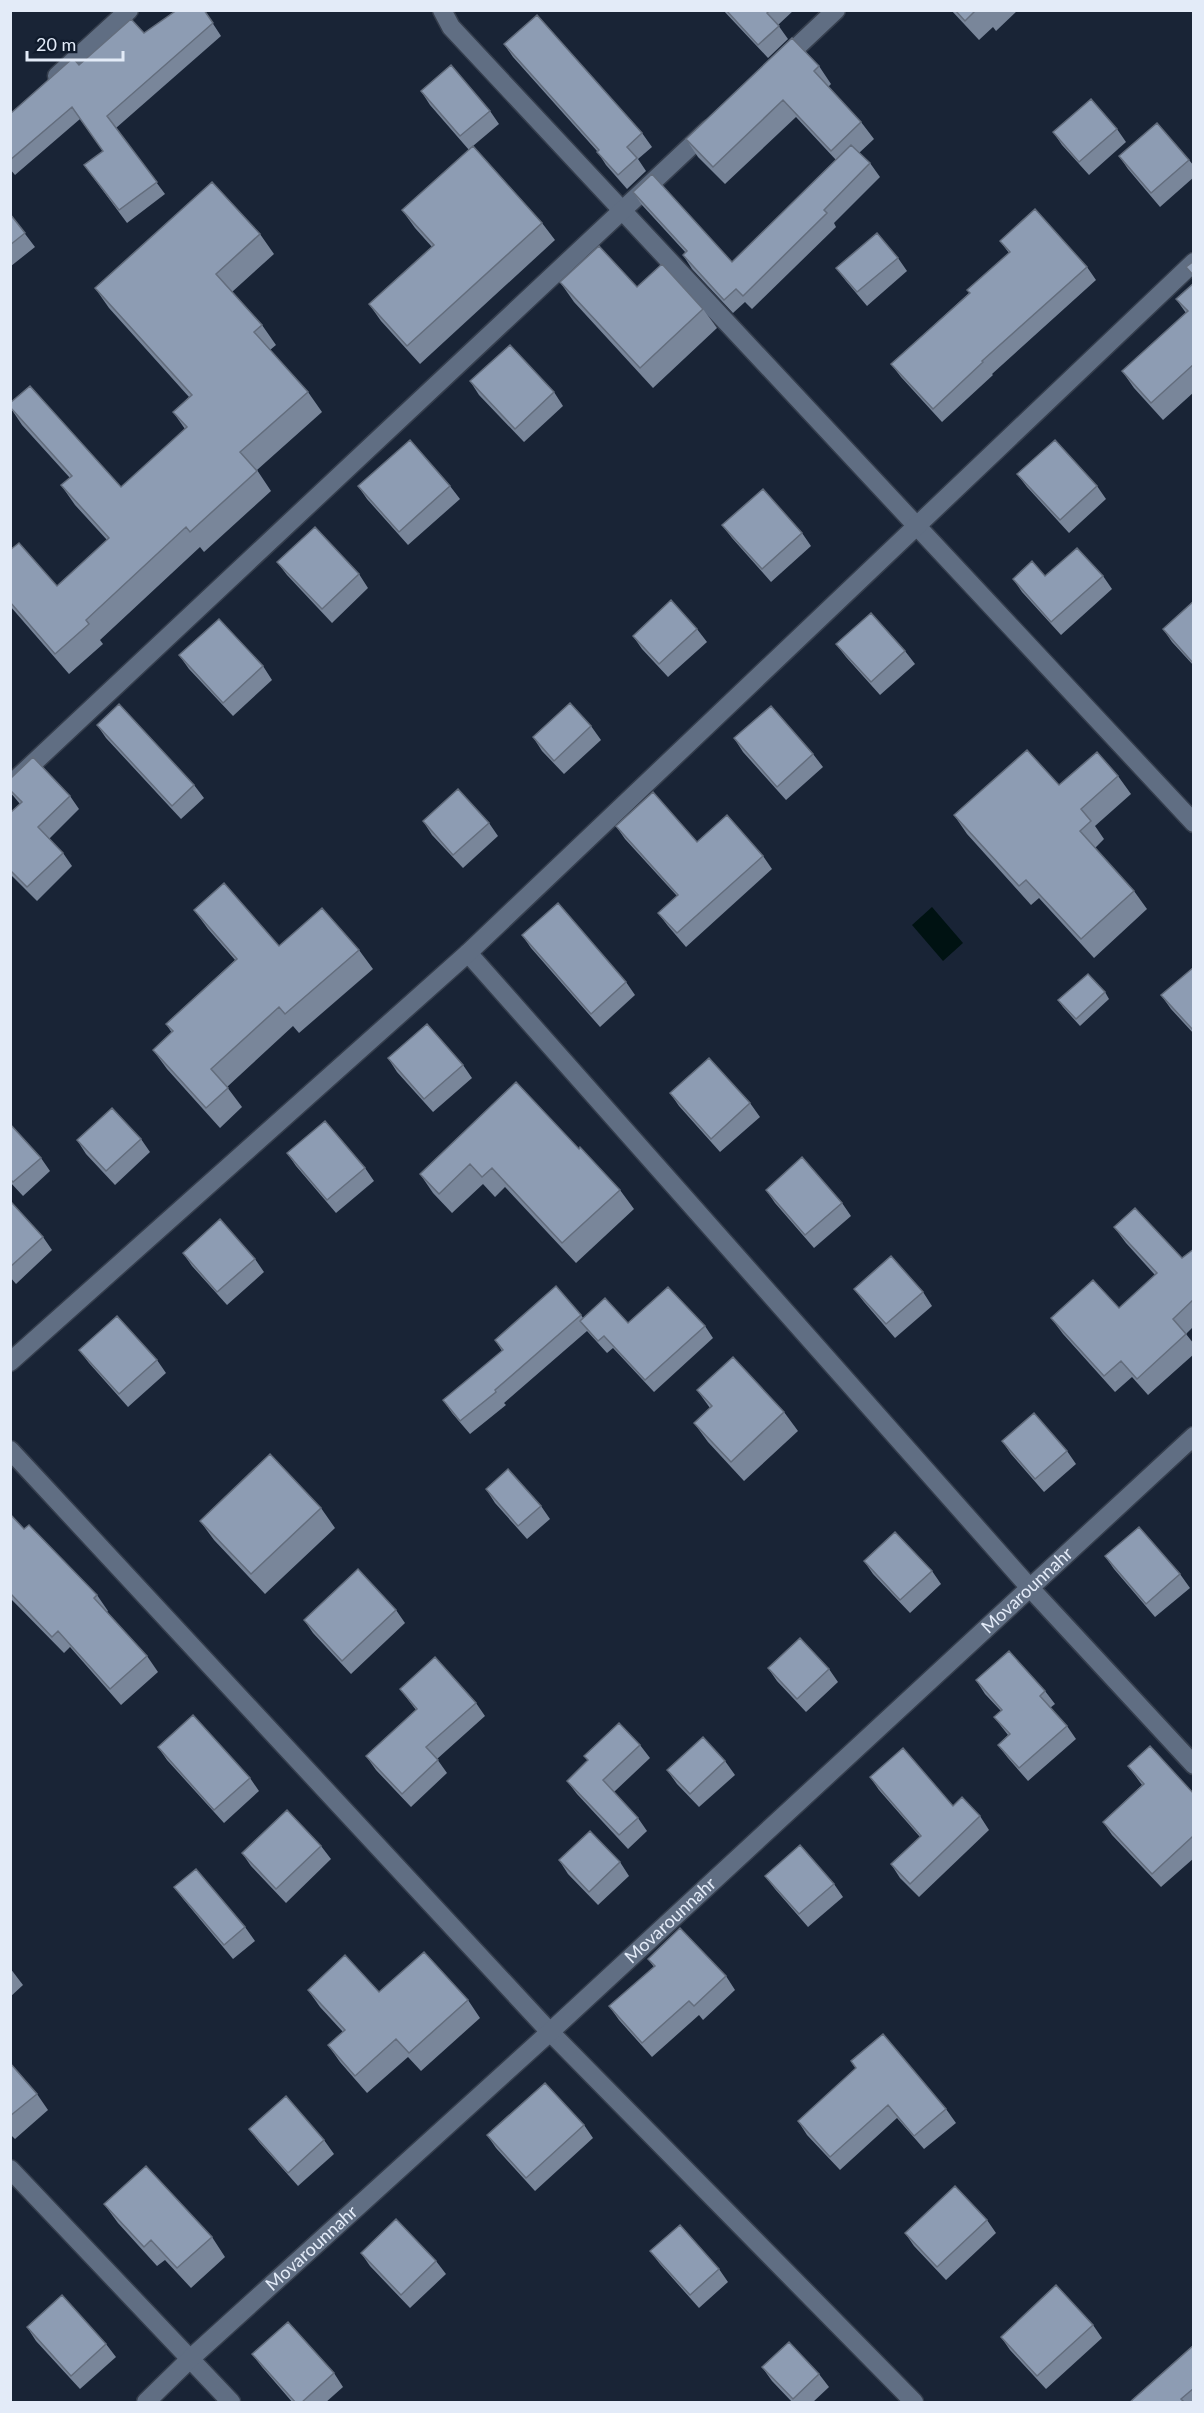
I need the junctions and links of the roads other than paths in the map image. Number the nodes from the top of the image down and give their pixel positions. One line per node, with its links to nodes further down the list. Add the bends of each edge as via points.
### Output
1 (129, 10): 5 (street)
2 (442, 10): 7 (street, via 452,27)
3 (836, 10): 4 (street)
4 (768, 74)
5 (44, 88)
6 (725, 114): 7 (street)
7 (622, 209): 9 (street); 10 (street)
8 (1194, 262): 9 (street)
9 (919, 526): 11 (street); 12 (street)
10 (10, 785)
11 (1194, 823)
12 (468, 953): 13 (street); 16 (street)
13 (10, 1362)
14 (1194, 1436): 16 (street, Movarounnahr)
15 (10, 1450): 18 (street)
16 (1030, 1589): 17 (street); 18 (street, Movarounnahr)
17 (1194, 1765)
18 (550, 2032): 20 (street, Movarounnahr); 23 (street)
19 (10, 2169): 20 (street)
20 (190, 2358): 21 (street, Movarounnahr); 22 (street)
21 (146, 2403)
22 (231, 2403)
23 (914, 2403)

